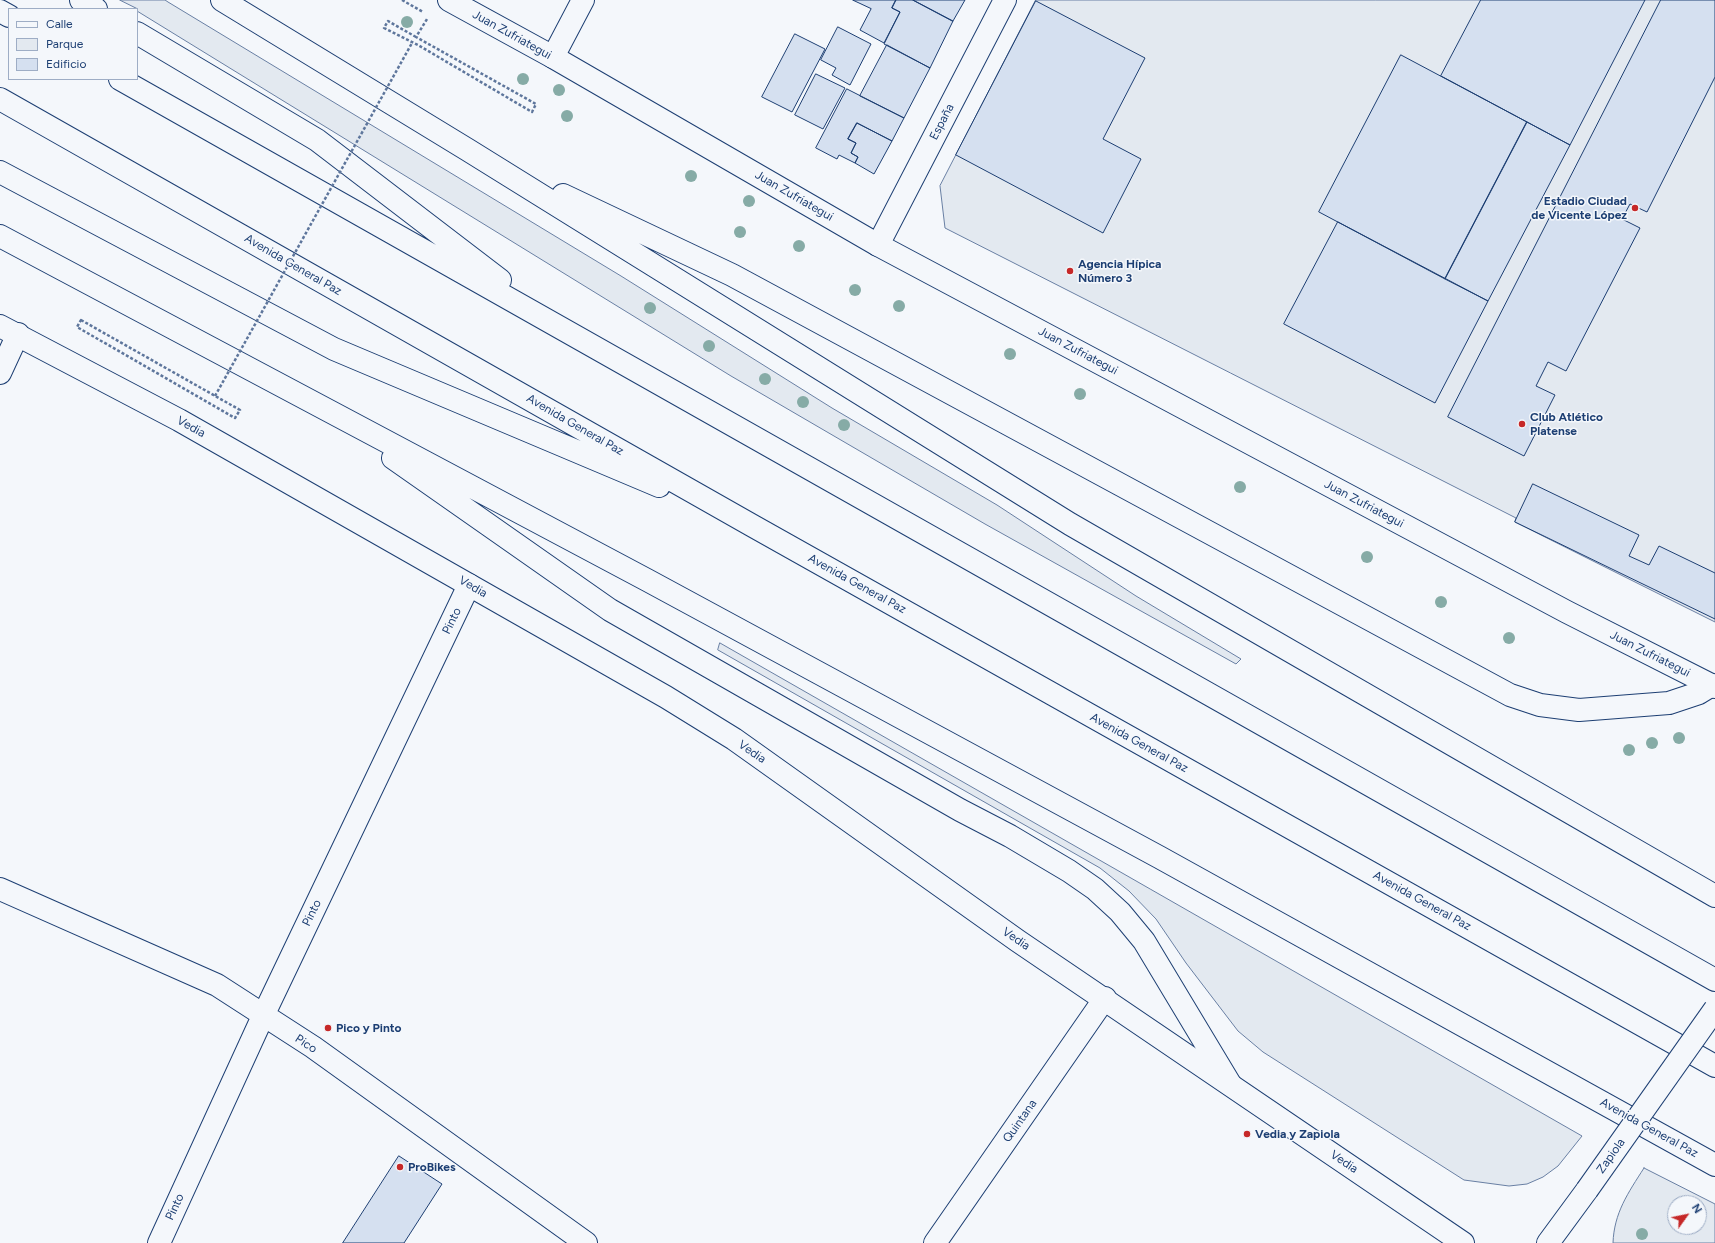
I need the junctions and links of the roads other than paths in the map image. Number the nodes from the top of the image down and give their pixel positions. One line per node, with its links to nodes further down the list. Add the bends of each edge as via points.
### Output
1 (81, 0): 6 (main road)
2 (222, 0): 11 (main road)
3 (449, 0): 8 (main road, Juan Zufriategui)
4 (583, 0): 8 (main road)
5 (1005, 0): 14 (main road, España)
6 (94, 8)
7 (138, 34): 16 (main road, via 317,140)
8 (553, 57): 14 (main road, Juan Zufriategui)
9 (122, 80): 16 (main road)
10 (0, 99): 19 (main road, Avenida General Paz)
11 (468, 150): 21 (main road, via 732,275 1510,695 1540,705 1579,710 1669,703); 23 (main road, via 1070,524)
12 (0, 172): 19 (main road, via 334,349)
13 (0, 236): 18 (main road, Avenida General Paz)
14 (878, 245): 21 (main road, Juan Zufriategui, via 1567,612)
15 (9, 330): 17 (main road); 20 (main road, Vedia, via 179,420)
16 (566, 330): 24 (main road)
17 (0, 373)
18 (311, 401): 29 (main road, via 610,610 1010,836 1095,889 1120,912 1144,941); 30 (main road, Avenida General Paz, via 1166,861)
19 (754, 526): 28 (main road, Avenida General Paz)
20 (469, 585): 25 (main road, Vedia, via 666,697 734,740 952,895); 27 (main road, Pinto)
21 (1713, 686)
22 (0, 889): 27 (main road, Pico, via 217,985)
23 (1715, 896)
24 (1715, 980)
25 (1105, 998): 29 (main road, Vedia); 33 (main road, Quintana)
26 (1715, 1009): 35 (main road, Zapiola, bridge)
27 (263, 1016): 31 (main road, Pinto); 32 (main road, Pico, via 313,1047)
28 (1715, 1066)
29 (1230, 1084): 34 (main road, Vedia)
30 (1715, 1165)
31 (159, 1243)
32 (586, 1243)
33 (935, 1243)
34 (1463, 1243)
35 (1548, 1243)

